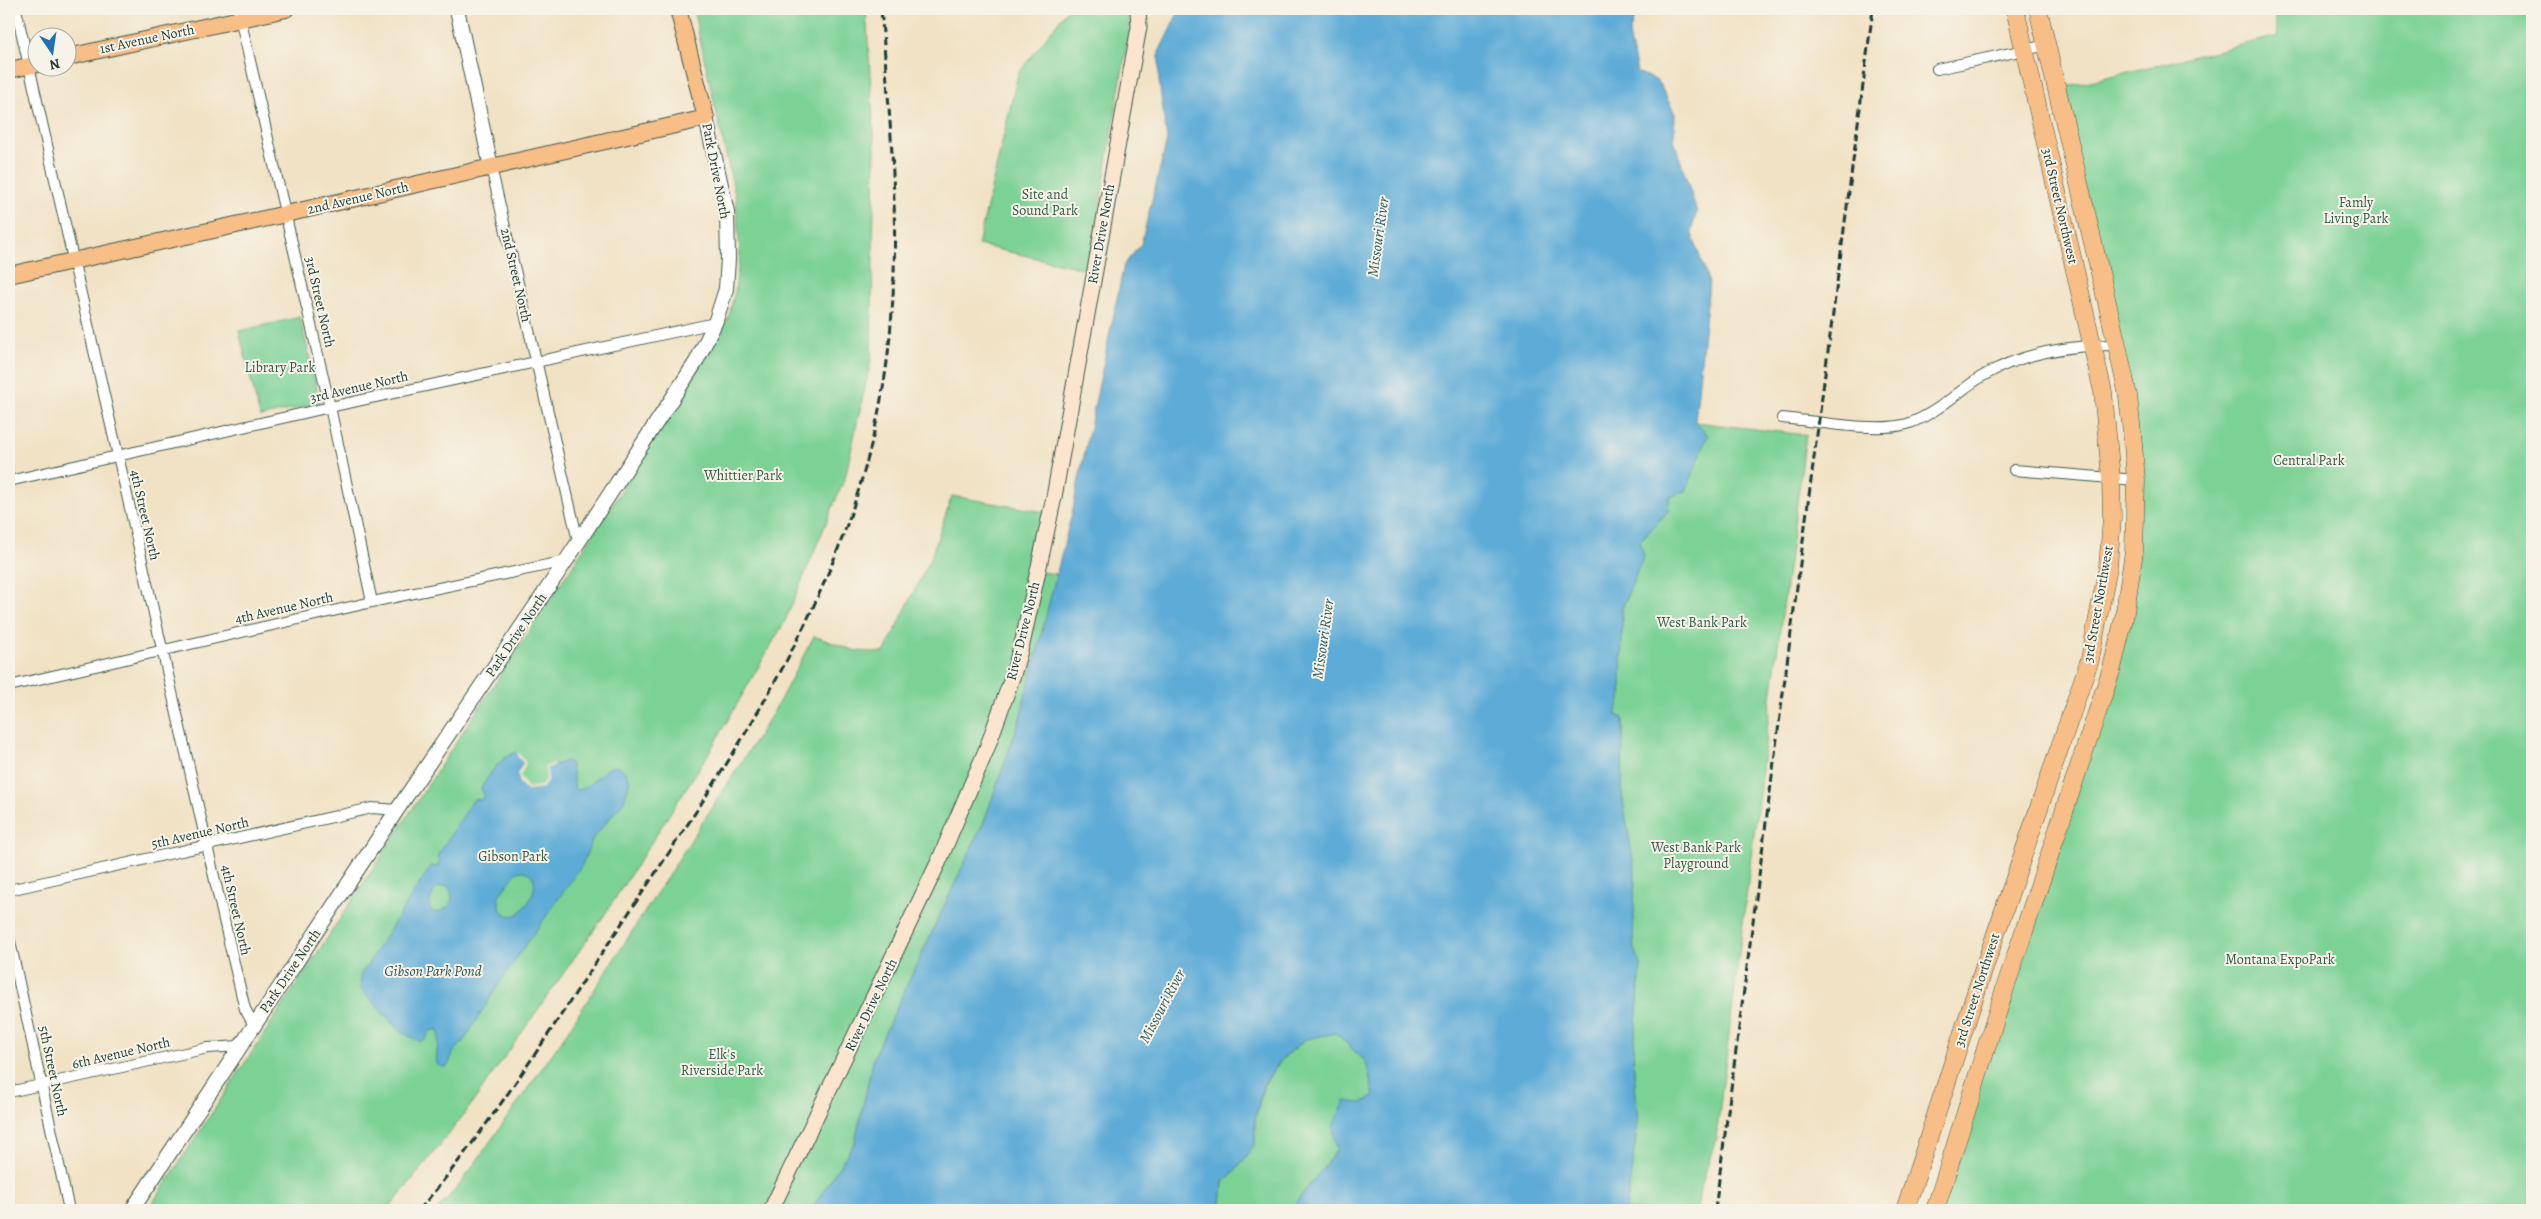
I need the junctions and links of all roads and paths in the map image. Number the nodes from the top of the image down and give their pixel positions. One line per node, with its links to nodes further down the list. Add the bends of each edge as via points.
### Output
1 (16, 9): 10 (street, 4th Street North)
2 (286, 9): 8 (main road, 1st Avenue North)
3 (457, 9): 18 (street, 2nd Street North)
4 (678, 9): 17 (main road, Park Drive North)
5 (1138, 9): 48 (main road, River Drive North, via 1139,27 1054,497 1013,675 987,748 939,860)
6 (2015, 9): 11 (highway, 3rd Street Northwest)
7 (2038, 9): 9 (highway, 3rd Street Northwest)
8 (239, 14): 12 (main road, 1st Avenue North); 19 (street, 3rd Street North)
9 (2047, 45): 11 (street); 24 (highway, 3rd Street Northwest)
10 (28, 49)
11 (2024, 50): 14 (street); 23 (highway, 3rd Street Northwest)
12 (78, 54)
13 (28, 66): 15 (main road)
14 (1937, 69)
15 (9, 70)
16 (36, 78): 20 (street, 4th Street North)
17 (706, 118): 18 (main road, 2nd Avenue North); 22 (street, Park Drive North, via 727,214 726,289)
18 (491, 167): 19 (main road, 2nd Avenue North); 25 (street, 2nd Street North)
19 (286, 214): 20 (main road, 2nd Avenue North); 26 (street, 3rd Street North)
20 (75, 260): 21 (main road, 2nd Avenue North); 28 (street, 4th Street North)
21 (9, 275)
22 (716, 323): 25 (street, 3rd Avenue North); 33 (street, Park Drive North, via 696,362)
23 (2092, 345): 24 (street); 27 (street, via 2054,350 1983,376 1924,416 1906,424 1876,426); 30 (highway, 3rd Street Northwest, via 2103,392)
24 (2117, 345): 31 (highway, 3rd Street Northwest, via 2128,396)
25 (536, 361): 26 (street, 3rd Avenue North); 33 (street, 2nd Street North)
26 (330, 407): 28 (street, 3rd Avenue North); 35 (street, 3rd Street North)
27 (1782, 418)
28 (118, 457): 32 (street, 3rd Avenue North); 36 (street, 4th Street North)
29 (2014, 470): 30 (street)
30 (2111, 478): 31 (street); 49 (highway, 3rd Street Northwest, via 2108,567 2090,659)
31 (2136, 480): 50 (highway, 3rd Street Northwest, via 2134,551 2124,618 2112,668 2007,982)
32 (9, 481)
33 (578, 541): 34 (street, Park Drive North)
34 (566, 561): 35 (street, 4th Avenue North); 38 (street, Park Drive North)
35 (372, 602): 36 (street, 4th Avenue North)
36 (162, 650): 37 (street, 4th Avenue North); 39 (street, 4th Street North)
37 (9, 686)
38 (397, 810): 39 (street, 5th Avenue North, via 372,808); 42 (street, Park Drive North)
39 (207, 846): 40 (street, 5th Avenue North); 42 (street, 4th Street North, via 245,1009)
40 (9, 890)
41 (9, 937): 44 (street, 5th Street North)
42 (254, 1025): 43 (street, Park Drive North)
43 (240, 1046): 44 (street, 6th Avenue North, via 208,1048); 47 (street, Park Drive North)
44 (42, 1085): 45 (street, 6th Avenue North); 46 (street, 5th Street North)
45 (9, 1092)
46 (69, 1210)
47 (132, 1210)
48 (771, 1210)
49 (1905, 1210)
50 (1936, 1210)

